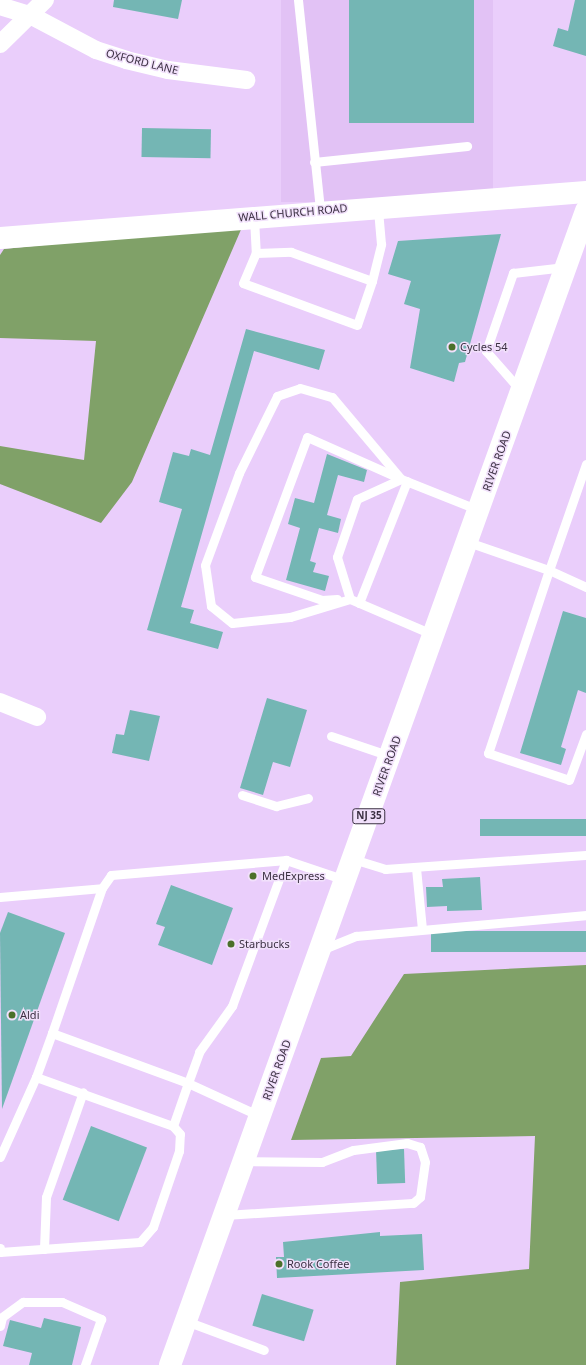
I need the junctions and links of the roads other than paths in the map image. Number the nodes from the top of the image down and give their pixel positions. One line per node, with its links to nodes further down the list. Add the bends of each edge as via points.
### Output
1 (45, 0): 4 (street)
2 (298, 0): 8 (lane)
3 (0, 6): 4 (street, OXFORD LANE)
4 (30, 15): 5 (street); 6 (street, OXFORD LANE, via 96,50 126,60 168,70)
5 (0, 44)
6 (246, 80)
7 (467, 146): 8 (lane)
8 (314, 162): 11 (lane)
9 (586, 192): 10 (main road, WALL CHURCH ROAD)
10 (378, 206): 11 (main road, WALL CHURCH ROAD); 17 (lane, via 381,244)
11 (320, 211): 13 (main road, WALL CHURCH ROAD)
12 (586, 211): 16 (main road, RIVER ROAD / NJ 35)
13 (254, 217): 14 (main road, WALL CHURCH ROAD); 15 (lane)
14 (0, 238)
15 (256, 253): 17 (lane, via 291,252); 17 (lane, via 243,283 357,325)
16 (566, 267): 18 (main road, RIVER ROAD / NJ 35); 18 (lane, via 513,273 486,351)
17 (372, 281)
18 (522, 393): 21 (main road, RIVER ROAD / NJ 35)
19 (586, 464): 23 (lane)
20 (404, 480): 21 (lane); 25 (lane, via 357,499 337,557); 25 (lane, via 375,464 307,437 255,577 322,600); 25 (lane, via 332,397 300,388 277,396 239,473 205,565 211,606 232,623 290,617); 26 (lane)
21 (479, 510): 22 (main road, RIVER ROAD / NJ 35)
22 (468, 542): 23 (lane); 27 (main road, RIVER ROAD / NJ 35)
23 (549, 570): 24 (lane); 30 (lane, via 488,753 569,780)
24 (586, 587)
25 (350, 599): 26 (lane)
26 (359, 603): 27 (lane)
27 (434, 635): 32 (main road, RIVER ROAD / NJ 35)
28 (0, 702): 29 (street)
29 (37, 717)
30 (586, 734)
31 (331, 736): 32 (lane)
32 (390, 756): 36 (main road, RIVER ROAD / NJ 35)
33 (242, 795): 34 (lane, via 276,806)
34 (308, 798)
35 (586, 855): 38 (lane)
36 (353, 859): 38 (lane, via 385,869); 39 (main road, RIVER ROAD / NJ 35)
37 (286, 860): 39 (lane); 40 (lane, via 111,875); 47 (lane, via 232,1006 199,1052)
38 (416, 868): 43 (lane)
39 (346, 880): 44 (main road, RIVER ROAD / NJ 35)
40 (102, 888): 41 (lane); 45 (lane)
41 (0, 897)
42 (586, 915): 43 (lane)
43 (422, 929): 44 (lane, via 356,936)
44 (320, 951): 49 (main road, RIVER ROAD / NJ 35)
45 (52, 1033): 46 (lane); 47 (lane)
46 (36, 1077): 48 (lane); 51 (lane)
47 (188, 1083): 49 (lane); 50 (lane)
48 (83, 1092): 50 (lane); 55 (lane, via 46,1196)
49 (260, 1116): 52 (main road, RIVER ROAD / NJ 35)
50 (173, 1126): 55 (lane, via 180,1134 179,1151 153,1227 140,1242)
51 (0, 1157)
52 (244, 1160): 53 (main road, RIVER ROAD / NJ 35); 53 (lane, via 322,1162 353,1150 407,1142 420,1147 425,1162 420,1197 413,1202)
53 (224, 1215): 57 (main road, RIVER ROAD / NJ 35)
54 (0, 1248): 56 (lane)
55 (44, 1249): 56 (lane)
56 (0, 1252)
57 (186, 1321): 59 (lane); 61 (main road, RIVER ROAD / NJ 35)
58 (0, 1326): 60 (lane, via 2,1317 23,1302 62,1302 101,1319)
59 (264, 1350)
60 (85, 1365)
61 (170, 1365)

